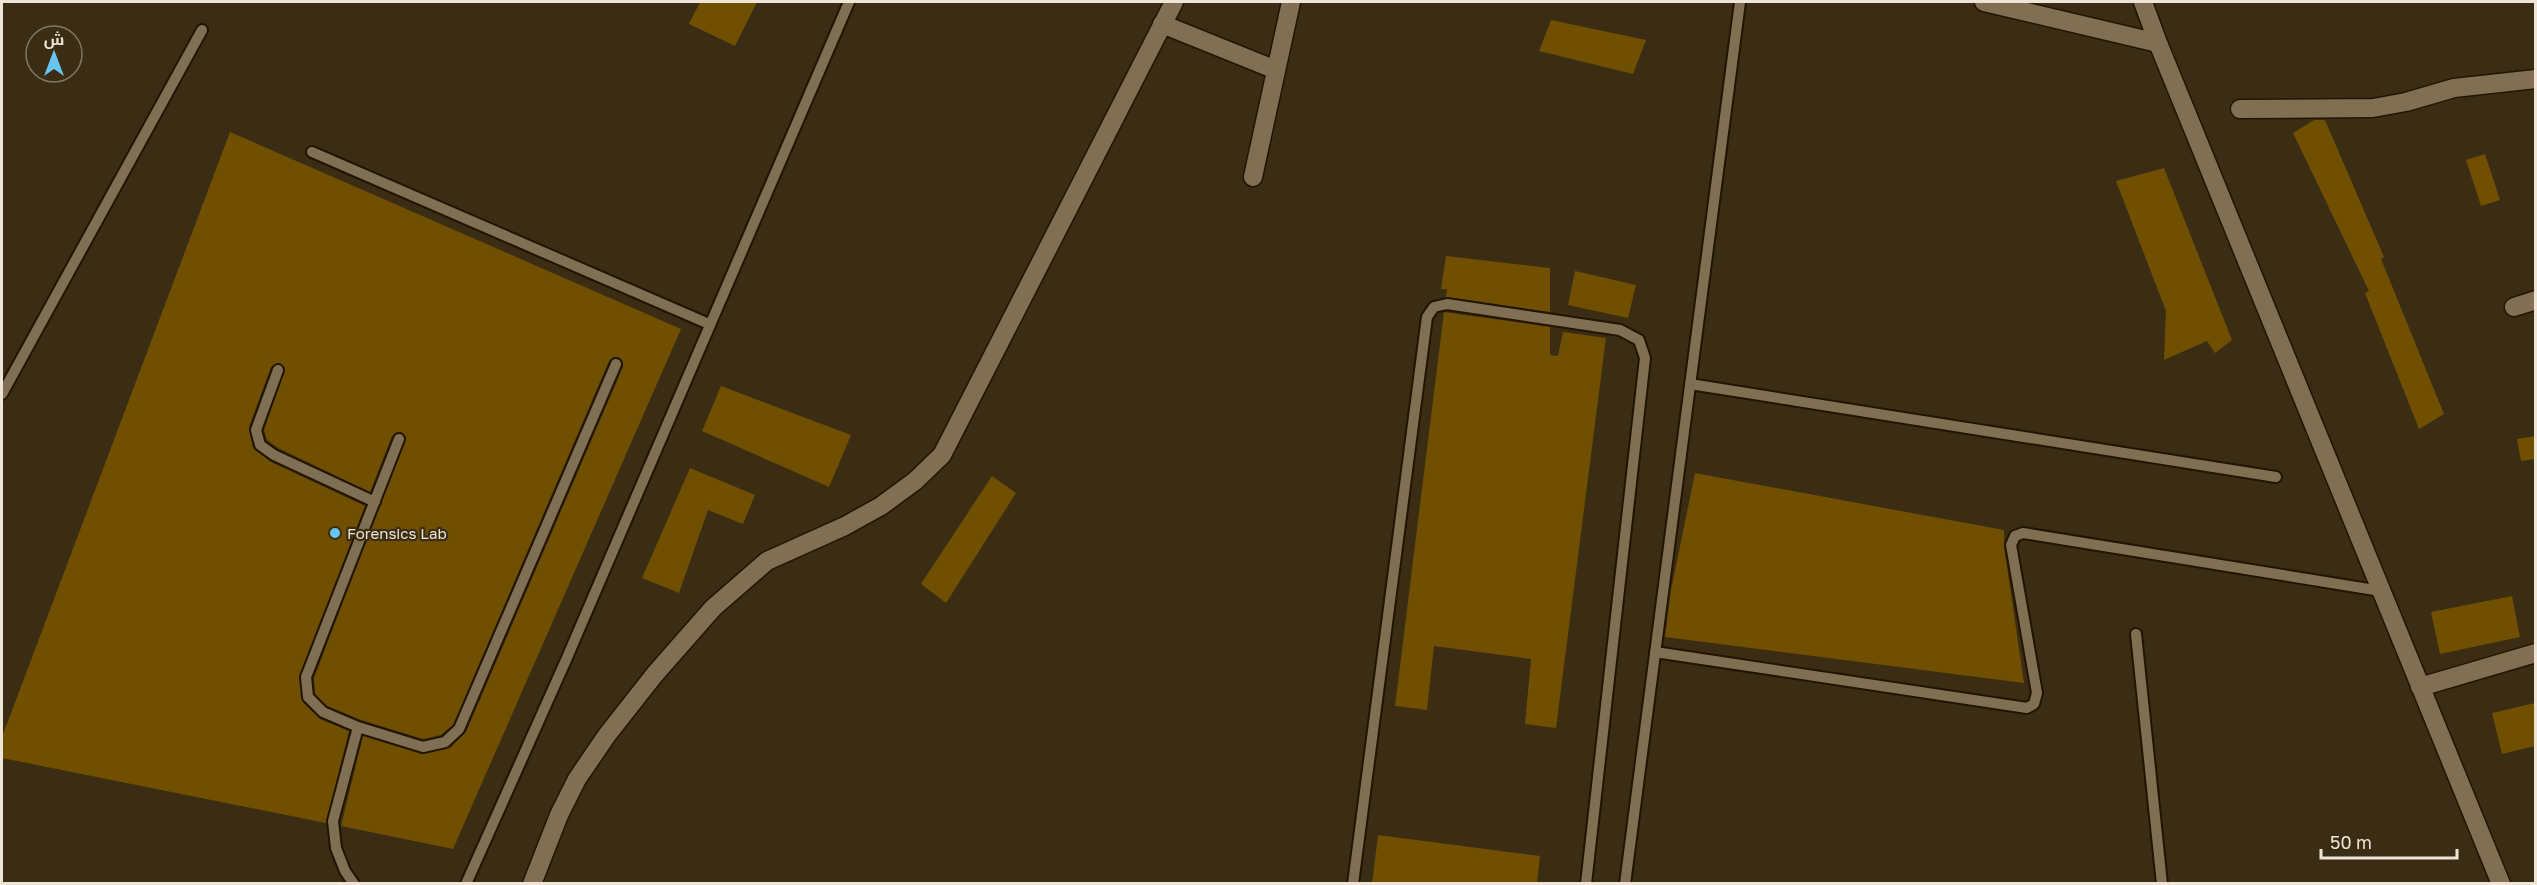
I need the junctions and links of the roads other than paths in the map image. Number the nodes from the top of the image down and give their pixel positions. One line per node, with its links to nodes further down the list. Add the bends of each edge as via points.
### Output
1 (849, 2): 17 (lane)
2 (1174, 2): 7 (street)
3 (1291, 2): 10 (street)
4 (1740, 2): 20 (lane)
5 (1984, 2): 9 (street)
6 (2143, 2): 9 (street)
7 (1162, 24): 10 (street); 33 (street, via 942,455 881,506 767,561 713,608 606,735 559,815)
8 (202, 30): 21 (lane)
9 (2158, 43): 25 (street)
10 (1276, 70): 14 (street)
11 (2535, 79): 12 (street, via 2454,88 2373,108)
12 (2240, 109)
13 (312, 152): 17 (lane)
14 (1253, 177)
15 (2535, 300): 16 (street)
16 (2514, 308)
17 (709, 324): 32 (lane)
18 (616, 364): 30 (lane, via 459,729 445,742 423,747)
19 (278, 370): 24 (lane, via 256,430 260,445 274,456)
20 (1690, 384): 23 (lane); 27 (lane)
21 (2, 394)
22 (399, 439): 24 (lane)
23 (2276, 477)
24 (375, 502): 30 (lane, via 306,677 308,698 323,712)
25 (2381, 591): 27 (lane, via 2023,533 2015,536 2011,544 2037,693 2034,704 2027,708); 29 (street)
26 (2136, 634): 37 (lane)
27 (1655, 652): 36 (lane)
28 (2535, 653): 29 (street)
29 (2420, 687): 38 (street)
30 (358, 727): 31 (lane, via 333,821 336,848)
31 (354, 884)
32 (466, 884)
33 (532, 884)
34 (1353, 884): 35 (lane, via 1427,317 1434,307 1447,304 1620,330 1639,340 1645,358)
35 (1586, 884)
36 (1625, 884)
37 (2162, 884)
38 (2501, 884)

